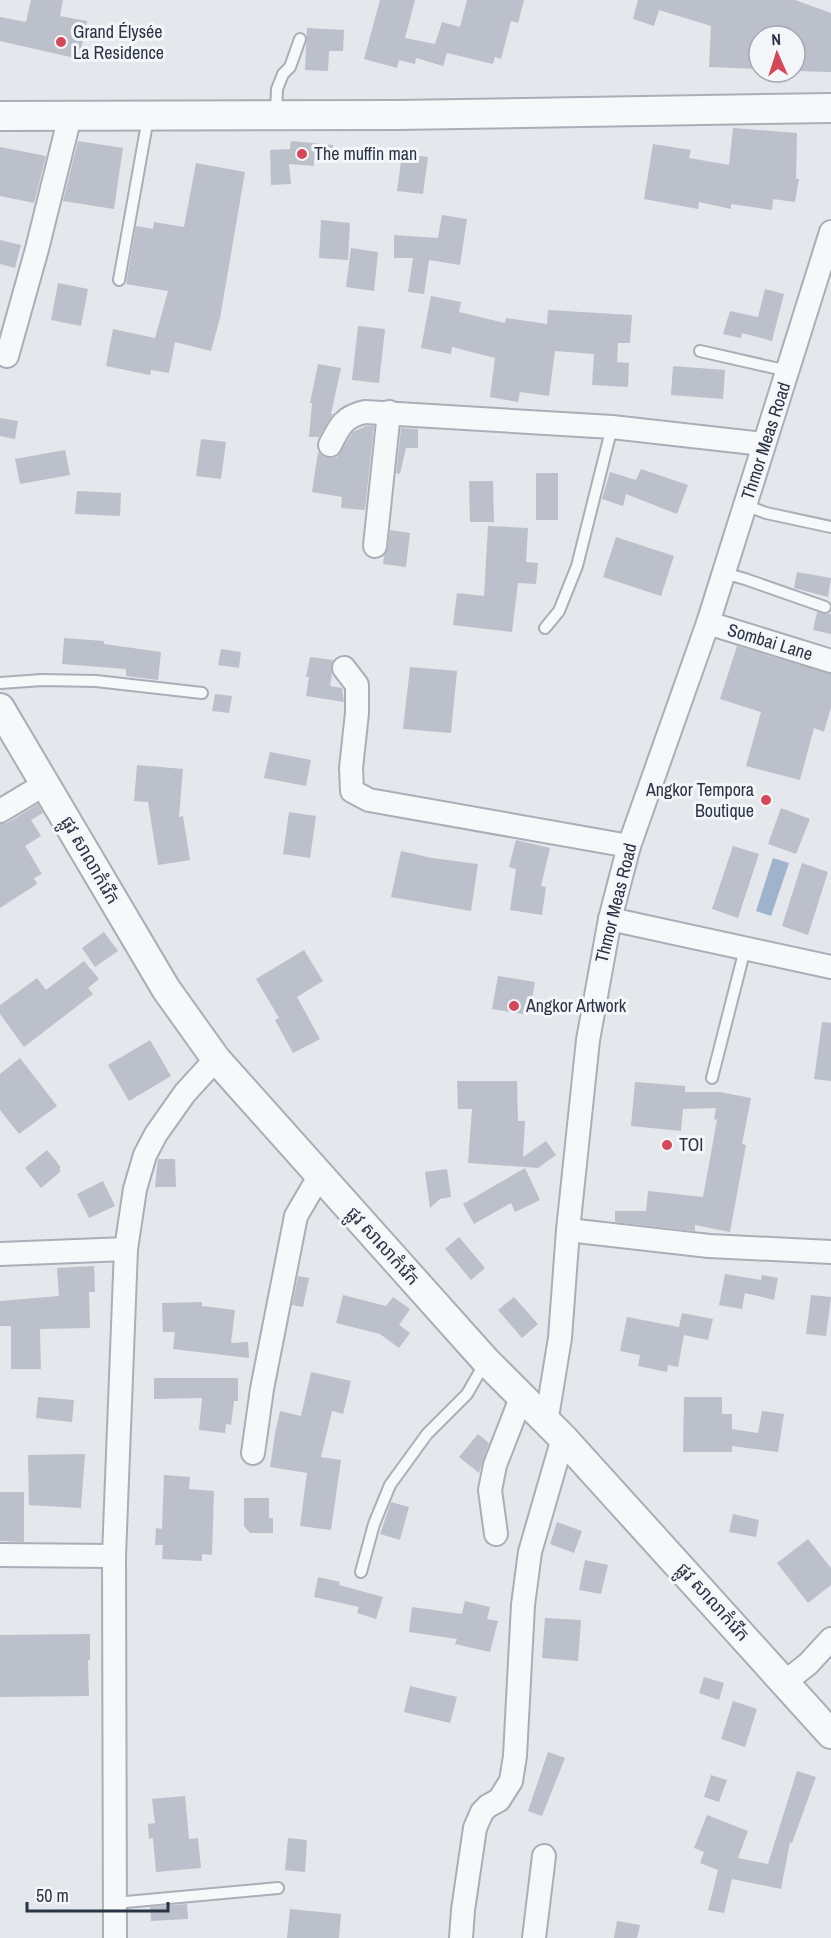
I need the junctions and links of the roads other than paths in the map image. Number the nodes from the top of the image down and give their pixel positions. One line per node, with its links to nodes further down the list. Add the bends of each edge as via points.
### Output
1 (300, 39): 3 (lane, via 277,89)
2 (831, 108): 3 (street)
3 (276, 114): 4 (street)
4 (149, 115): 6 (street); 8 (lane)
5 (0, 116): 6 (street)
6 (70, 116): 10 (street)
7 (831, 232): 11 (street, Thmor Meas Road)
8 (119, 280)
9 (700, 351): 11 (lane)
10 (7, 357)
11 (788, 371): 14 (street, Thmor Meas Road)
12 (389, 412): 13 (street); 15 (street, via 365,411 346,418); 18 (street)
13 (612, 427): 14 (street); 21 (lane, via 577,566 559,611)
14 (763, 444): 16 (street, Thmor Meas Road)
15 (330, 445)
16 (756, 509): 17 (lane); 19 (street, Thmor Meas Road)
17 (831, 527)
18 (375, 546)
19 (735, 576): 20 (lane); 22 (street, Thmor Meas Road)
20 (825, 607)
21 (545, 628)
22 (724, 628): 23 (street, Sombai Lane); 30 (street, Thmor Meas Road)
23 (831, 661)
24 (344, 668): 30 (street, via 357,685 351,780 352,791 358,795)
25 (0, 683): 26 (lane, via 96,681)
26 (202, 693)
27 (0, 708): 28 (street, ផ្លូវ សាលាកំរើក)
28 (45, 784): 29 (street); 34 (street, ផ្លូវ សាលាកំរើក, via 166,989)
29 (0, 811)
30 (629, 846): 31 (street, Thmor Meas Road)
31 (610, 919): 32 (street); 37 (street, Thmor Meas Road, via 588,1040)
32 (745, 949): 33 (street); 35 (lane)
33 (831, 967)
34 (216, 1059): 36 (street, ផ្លូវ សាលាកំរើក); 38 (street, via 185,1093 145,1155 135,1189)
35 (712, 1078)
36 (320, 1175): 41 (street, ផ្លូវ សាលាកំរើក); 44 (street, via 296,1216 262,1389)
37 (568, 1230): 39 (street, via 709,1246); 43 (street, Thmor Meas Road)
38 (126, 1249): 40 (street); 47 (street)
39 (831, 1252)
40 (0, 1254)
41 (486, 1361): 42 (street, ផ្លូវ សាលាកំរើក); 48 (lane, via 467,1394 427,1434 390,1485)
42 (521, 1398): 43 (street, ផ្លូវ សាលាកំរើក); 45 (street, via 495,1465 490,1490)
43 (554, 1430): 50 (street, ផ្លូវ សាលាកំរើក); 56 (street, Thmor Meas Road, via 530,1552 511,1781 499,1800 482,1812 476,1828)
44 (254, 1453)
45 (496, 1534)
46 (0, 1555): 47 (street)
47 (114, 1556): 54 (street)
48 (361, 1572)
49 (831, 1639): 50 (street)
50 (785, 1682): 51 (street, ផ្លូវ សាលាកំរើក)
51 (831, 1734)
52 (544, 1856): 57 (street)
53 (278, 1888): 54 (lane)
54 (115, 1903): 55 (street)
55 (115, 1938)
56 (461, 1938)
57 (534, 1938)

